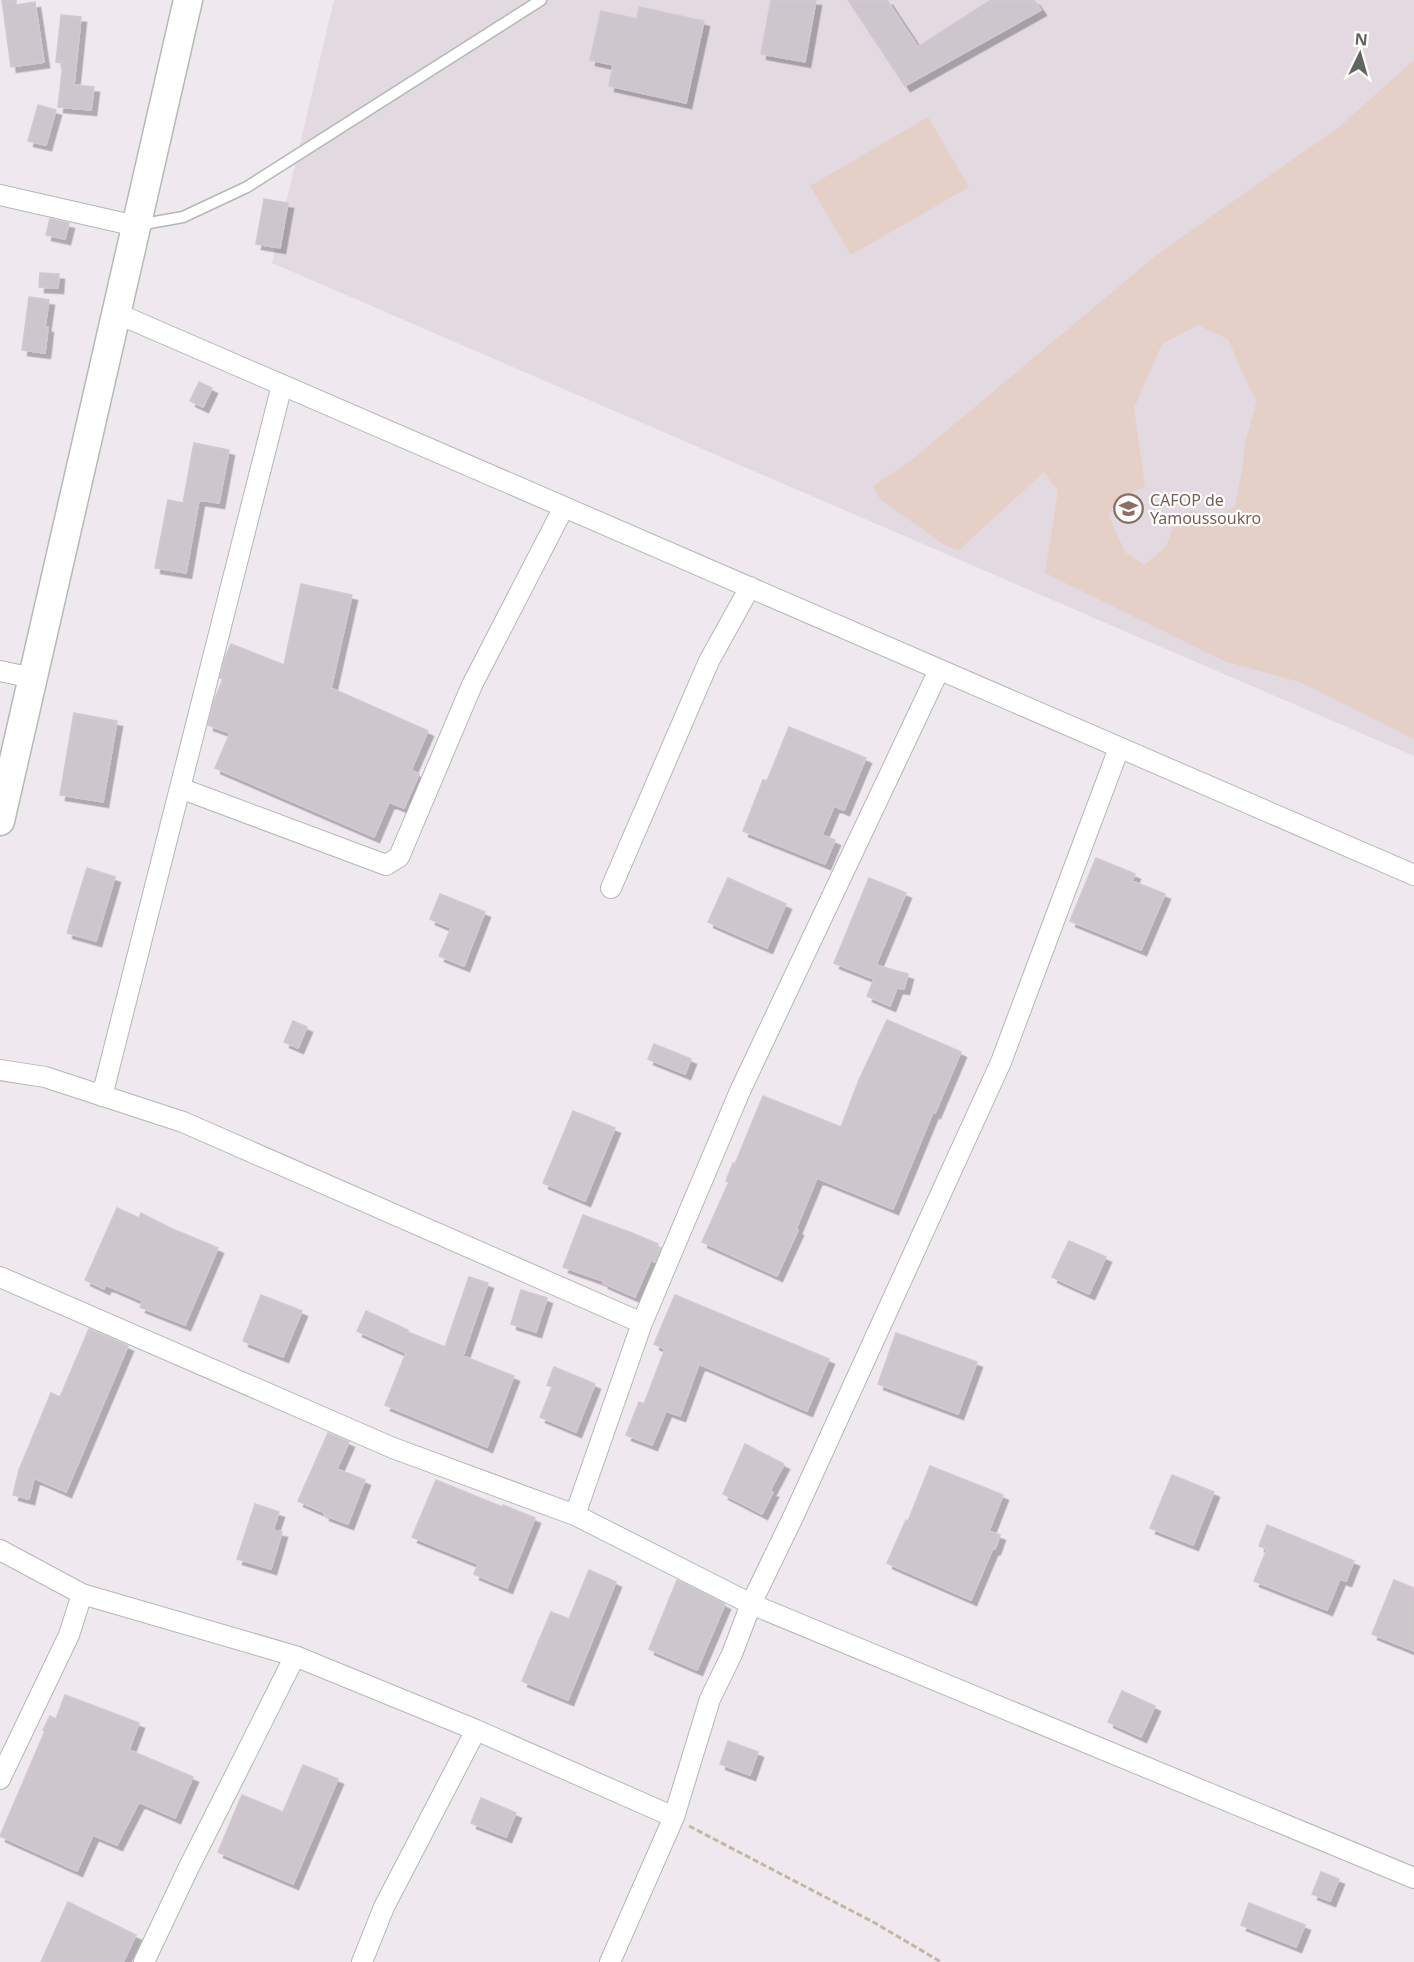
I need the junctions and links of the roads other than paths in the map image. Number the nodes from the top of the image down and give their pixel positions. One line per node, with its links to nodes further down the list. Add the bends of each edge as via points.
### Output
1 (188, 0): 4 (street)
2 (541, 0): 4 (lane, via 247,187 183,217)
3 (0, 195): 4 (street)
4 (136, 226): 5 (street)
5 (116, 313): 6 (street); 11 (street)
6 (282, 385): 7 (street); 13 (street)
7 (564, 507): 8 (street); 13 (street, via 472,685 399,857 386,865)
8 (750, 588): 9 (street); 16 (street, via 709,661)
9 (939, 670): 12 (street); 20 (street, via 740,1091)
10 (0, 672): 11 (street)
11 (33, 678): 14 (street)
12 (1119, 748): 15 (street); 24 (street, via 1001,1062)
13 (180, 788): 18 (street)
14 (0, 821)
15 (1414, 876)
16 (612, 888)
17 (0, 1070): 18 (street, via 45,1077)
18 (102, 1096): 20 (street, via 183,1122)
19 (0, 1277): 21 (street, via 393,1448)
20 (642, 1323): 21 (street)
21 (575, 1515): 24 (street)
22 (0, 1550): 23 (street)
23 (82, 1594): 25 (street); 27 (street, via 69,1635)
24 (751, 1604): 28 (street, via 710,1699); 29 (street)
25 (295, 1656): 26 (street); 30 (street)
26 (476, 1730): 28 (street); 31 (street, via 384,1907)
27 (0, 1779)
28 (674, 1817): 32 (street)
29 (1414, 1878)
30 (144, 1962)
31 (362, 1962)
32 (610, 1962)

